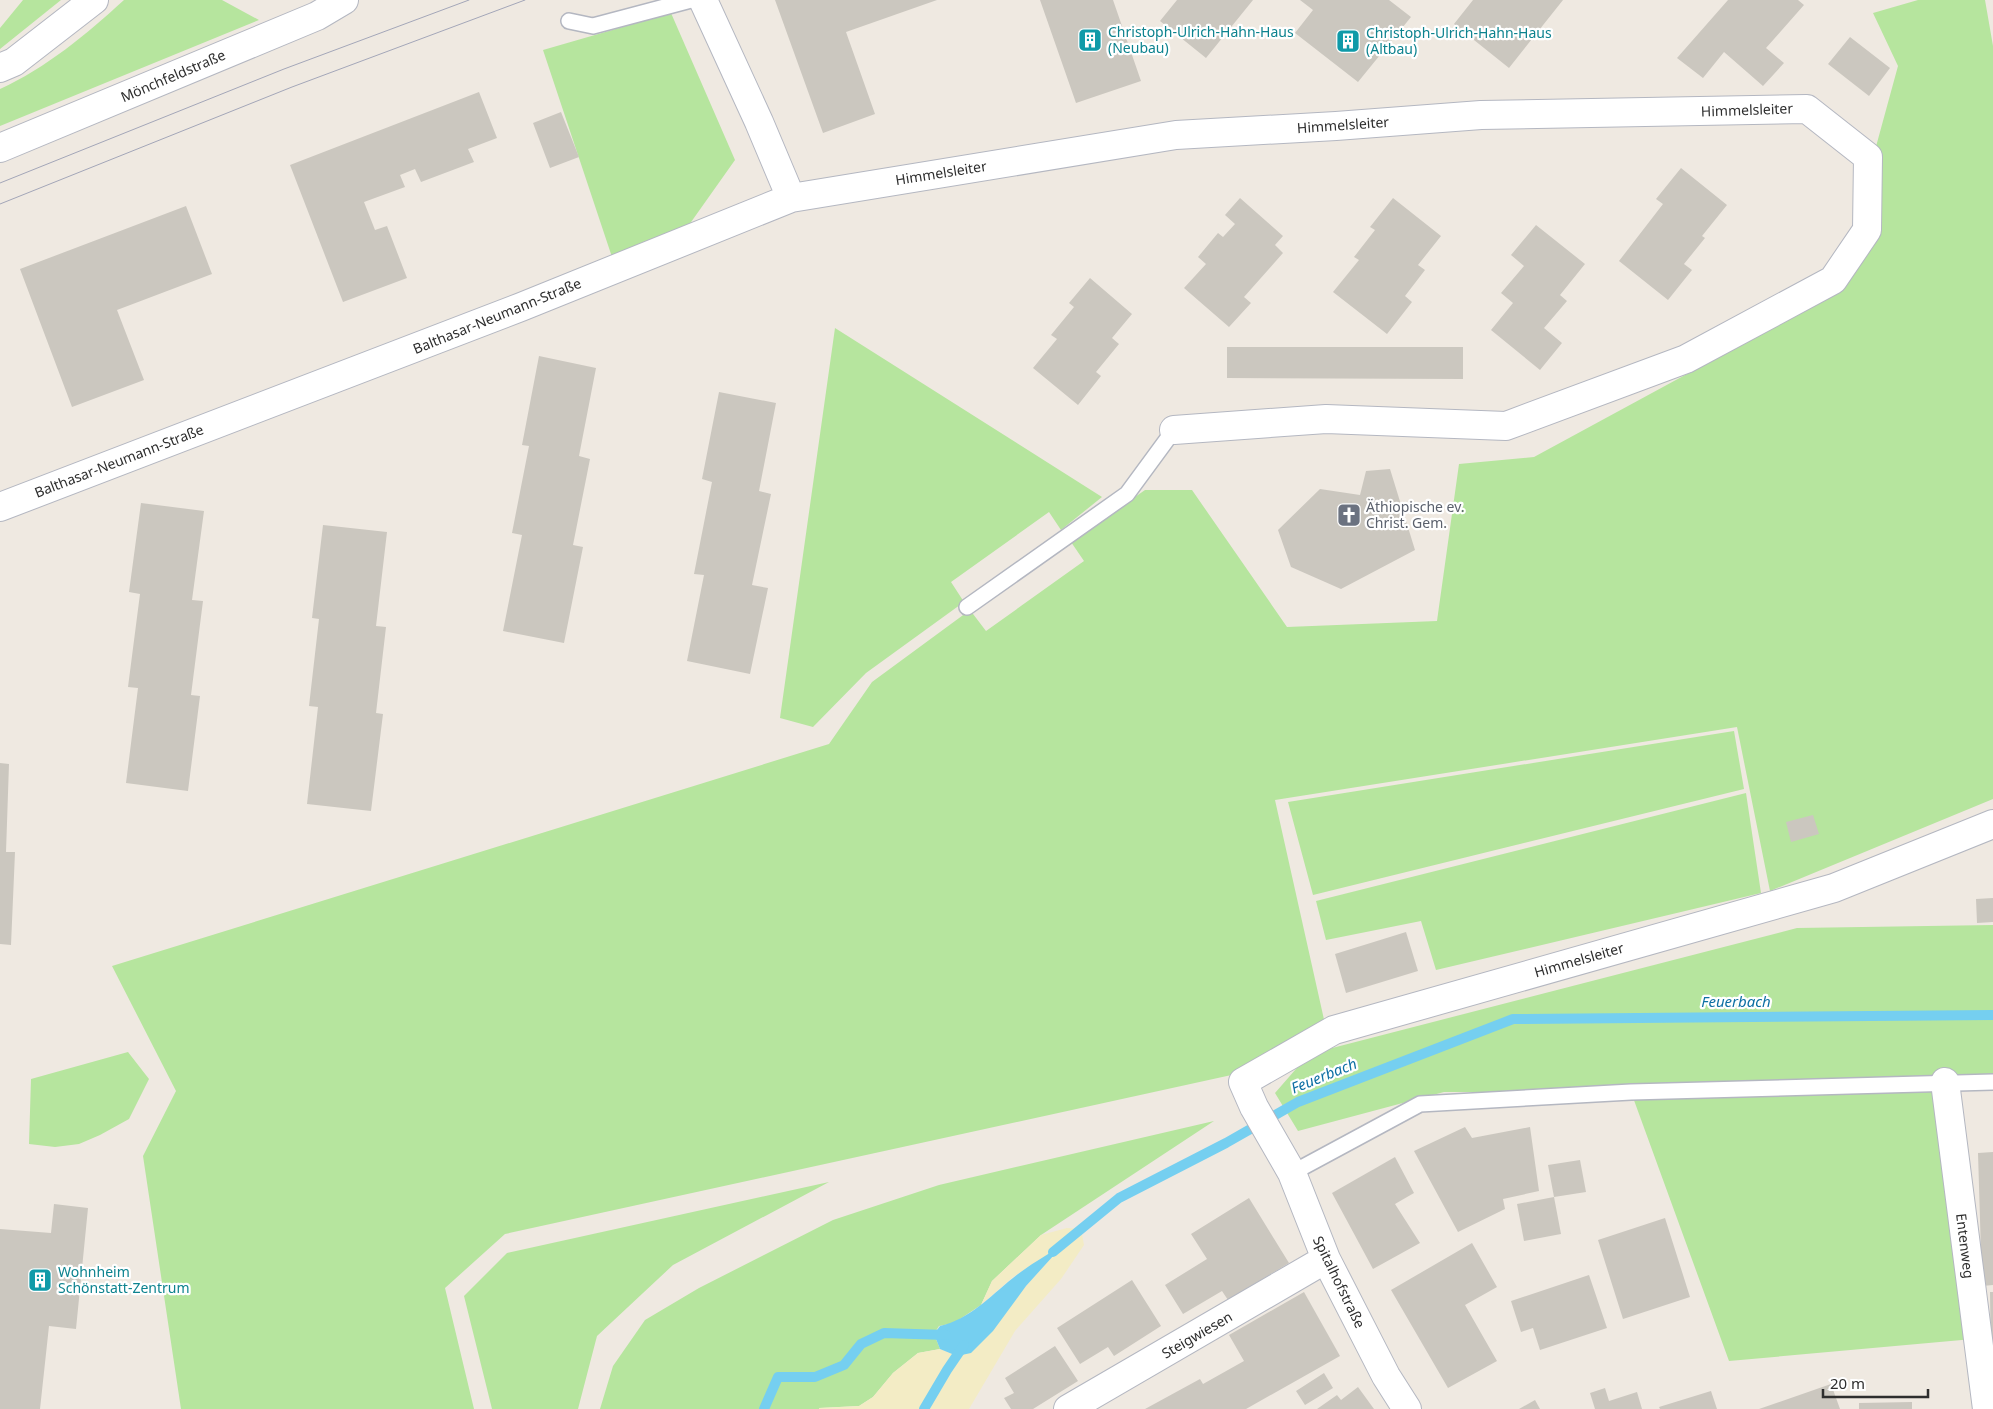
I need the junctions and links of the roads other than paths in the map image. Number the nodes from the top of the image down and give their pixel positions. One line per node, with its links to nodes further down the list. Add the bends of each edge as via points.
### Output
1 (94, 0): 6 (street, via 14,62)
2 (344, 0): 7 (street, Mönchfeldstraße, via 317,16)
3 (690, 0): 5 (lane, via 593,26)
4 (703, 0): 8 (street)
5 (569, 21)
6 (0, 68)
7 (0, 148)
8 (791, 198): 9 (street, Himmelsleiter, via 1176,135 1481,114 1807,108 1868,157 1867,230 1833,280 1686,358 1506,426 1326,419); 10 (street, Balthasar-Neumann-Straße, via 521,307)
9 (1174, 430): 11 (lane, via 1127,494)
10 (0, 507)
11 (967, 607)
12 (1993, 824): 15 (street, Himmelsleiter, via 1834,888 1334,1030 1243,1082)
13 (1945, 1082): 14 (lane); 15 (lane, via 1631,1092 1420,1104); 19 (street, Entenweg)
14 (1993, 1082)
15 (1285, 1162): 16 (street, Spitalhofstraße)
16 (1326, 1260): 17 (street, Steigwiesen); 18 (street, Spitalhofstraße, via 1386,1376)
17 (1068, 1409)
18 (1407, 1409)
19 (1987, 1409)

